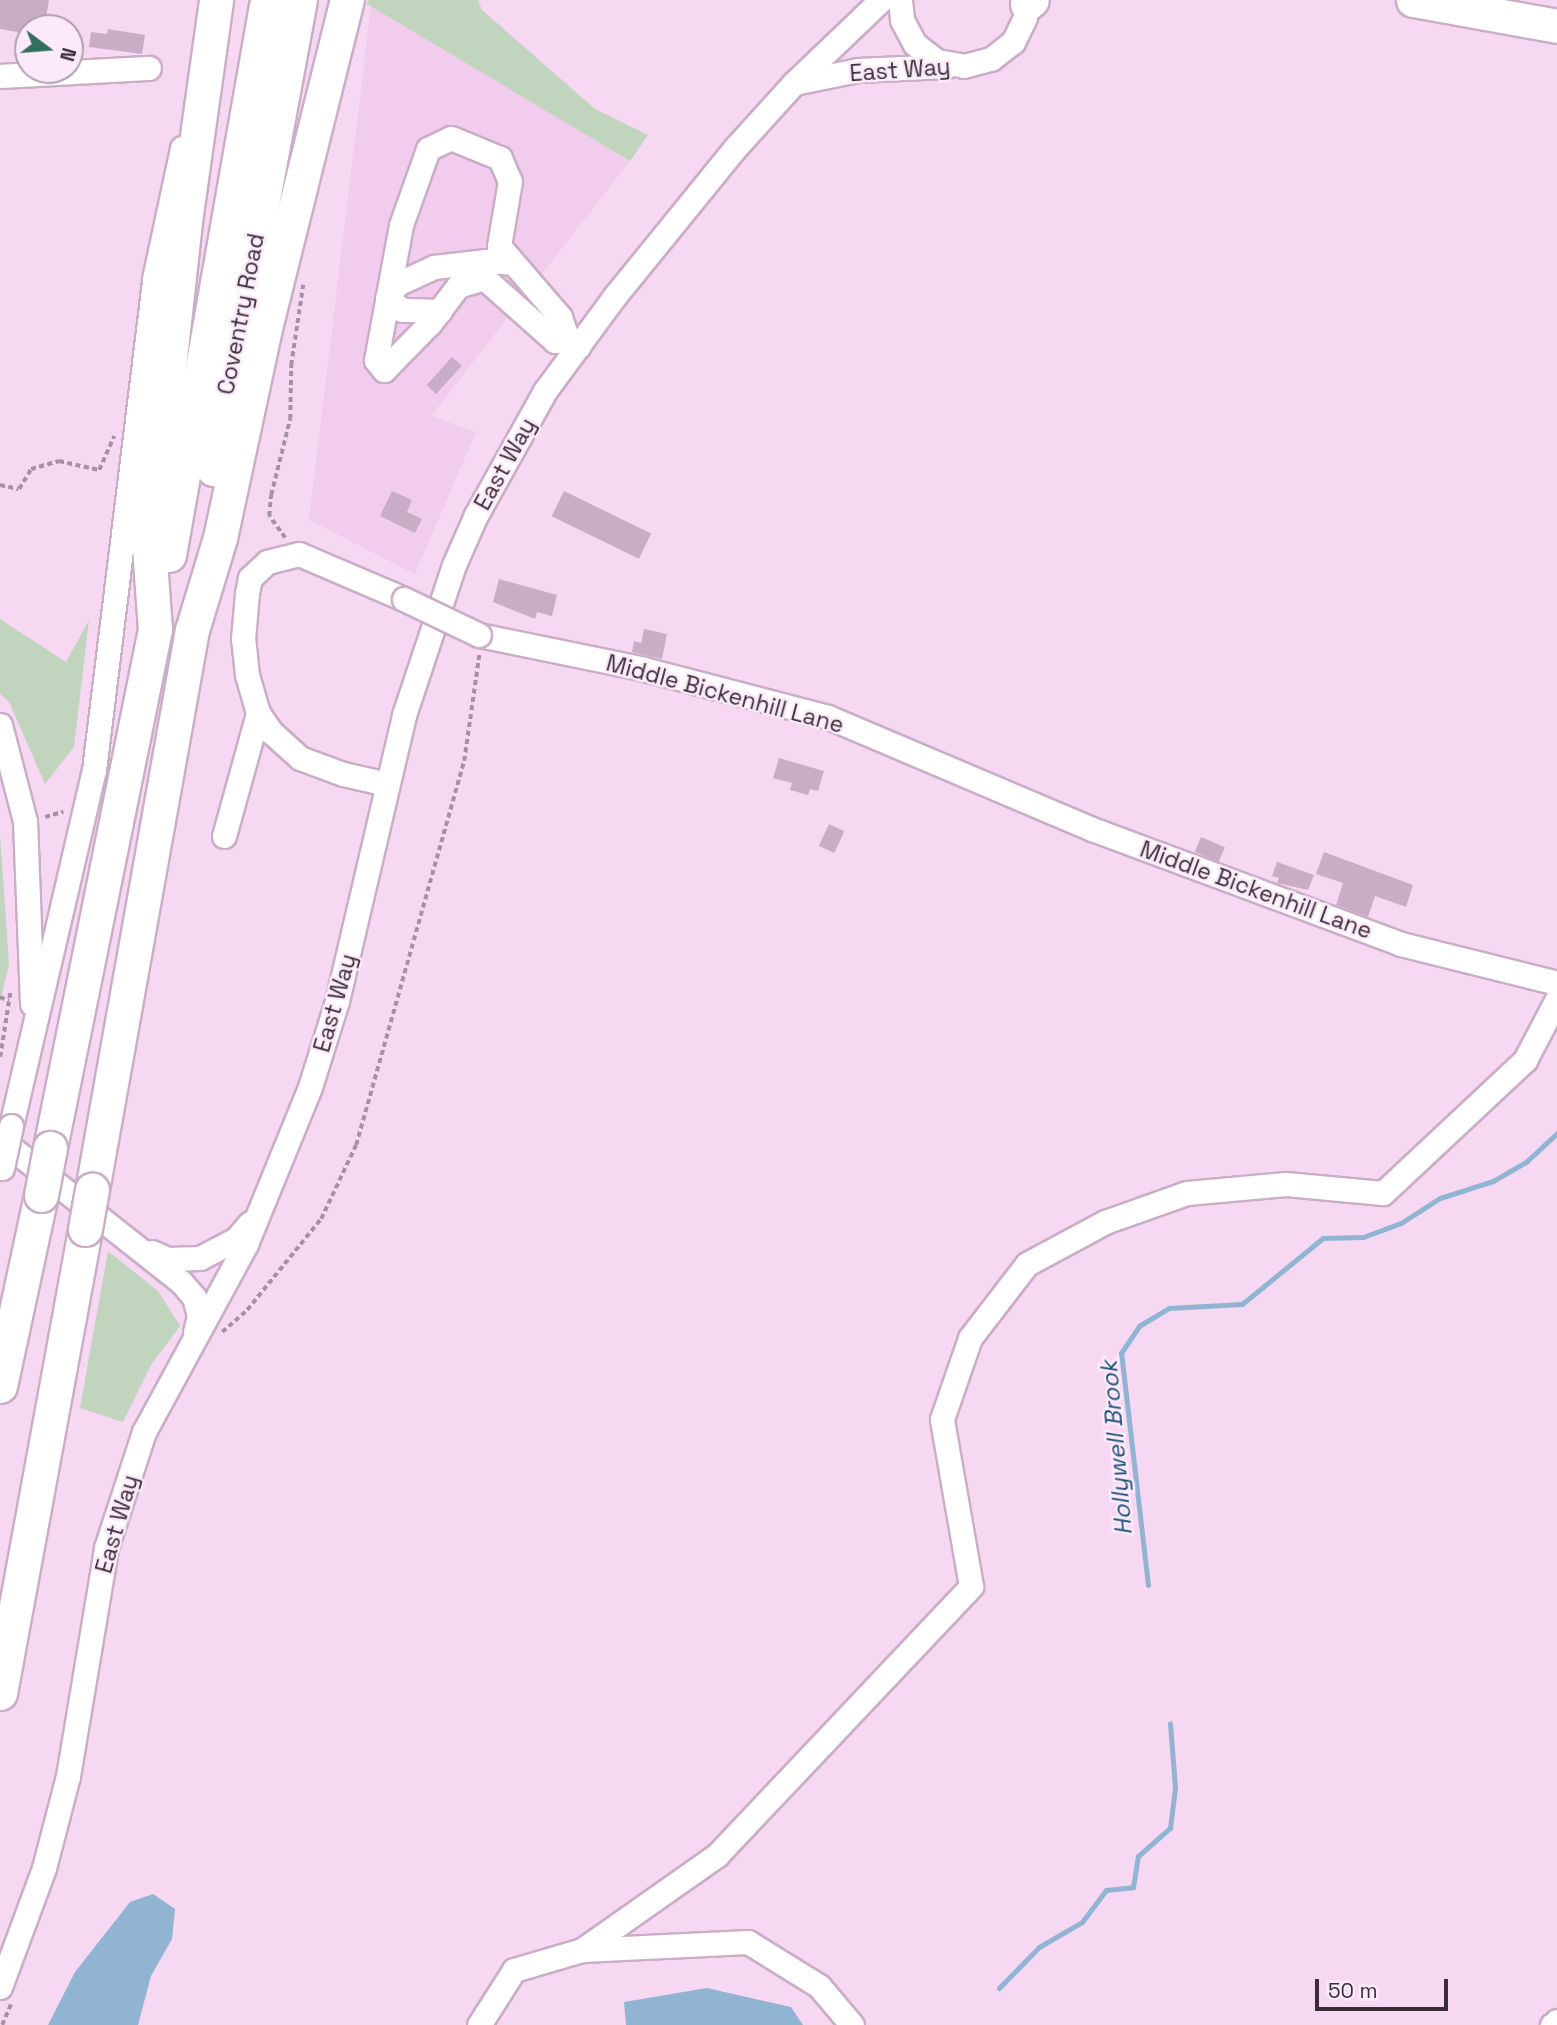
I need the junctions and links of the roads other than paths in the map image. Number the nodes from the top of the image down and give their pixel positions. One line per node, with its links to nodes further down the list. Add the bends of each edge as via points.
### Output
1 (216, 0): 16 (highway)
2 (267, 0): 21 (highway, Coventry Road)
3 (300, 0): 22 (highway, Coventry Road, via 216,447)
4 (347, 0): 11 (highway)
5 (366, 0): 11 (highway)
6 (881, 0): 15 (street, East Way)
7 (900, 0): 12 (street, East Way, via 902,20 915,44 937,61)
8 (1413, 0): 10 (highway)
9 (1028, 1): 12 (street, East Way, via 1020,30 1003,52)
10 (1557, 26)
11 (338, 35): 22 (highway, via 265,328 220,538)
12 (964, 66): 15 (street, East Way, via 859,70)
13 (149, 68): 14 (street)
14 (0, 76)
15 (794, 83): 20 (street, East Way)
16 (201, 103): 21 (highway, via 149,548); 29 (street, via 182,147 165,219 94,770)
17 (513, 263): 18 (street, via 434,267 397,284); 18 (street, via 499,246 510,181 500,158 450,138 428,149 401,225); 20 (street, via 560,317)
18 (387, 298): 19 (street, via 402,310); 19 (street, via 376,359 384,370)
19 (440, 311): 20 (street, via 458,286 484,278 555,341)
20 (572, 342): 25 (street, East Way, via 476,514 454,565 424,645)
21 (155, 629): 35 (highway, bridge)
22 (192, 630): 36 (highway, bridge)
23 (258, 713): 25 (street, Middle Bickenhill Lane, via 278,740 300,758); 26 (street); 27 (street, Middle Bickenhill Lane, bridge, via 243,639 250,578 267,562 299,554 481,635 643,669 828,717 1092,829 1401,944)
24 (0, 725): 29 (street, via 26,832)
25 (387, 784): 32 (street, East Way, via 337,1001 310,1087)
26 (224, 836)
27 (1557, 983)
28 (1557, 999): 37 (street, via 1525,1060 1383,1193 1286,1184 1187,1193 1105,1222 1027,1264 970,1338 942,1419 971,1586 717,1855)
29 (32, 1035): 30 (street)
30 (6, 1133): 31 (street, bridge); 33 (street)
31 (1, 1171)
32 (256, 1215): 33 (street, via 236,1239 200,1258 168,1259); 34 (street, East Way)
33 (136, 1244): 34 (street, via 194,1297)
34 (201, 1338): 38 (street, East Way, via 144,1432 106,1548 68,1776 44,1868)
35 (0, 1387)
36 (0, 1693)
37 (582, 1950): 40 (street, via 514,1970); 41 (street, via 748,1942 819,1986)
38 (0, 1987)
39 (1557, 2021): 42 (street)
40 (479, 2025)
41 (852, 2025)
42 (1552, 2025)

